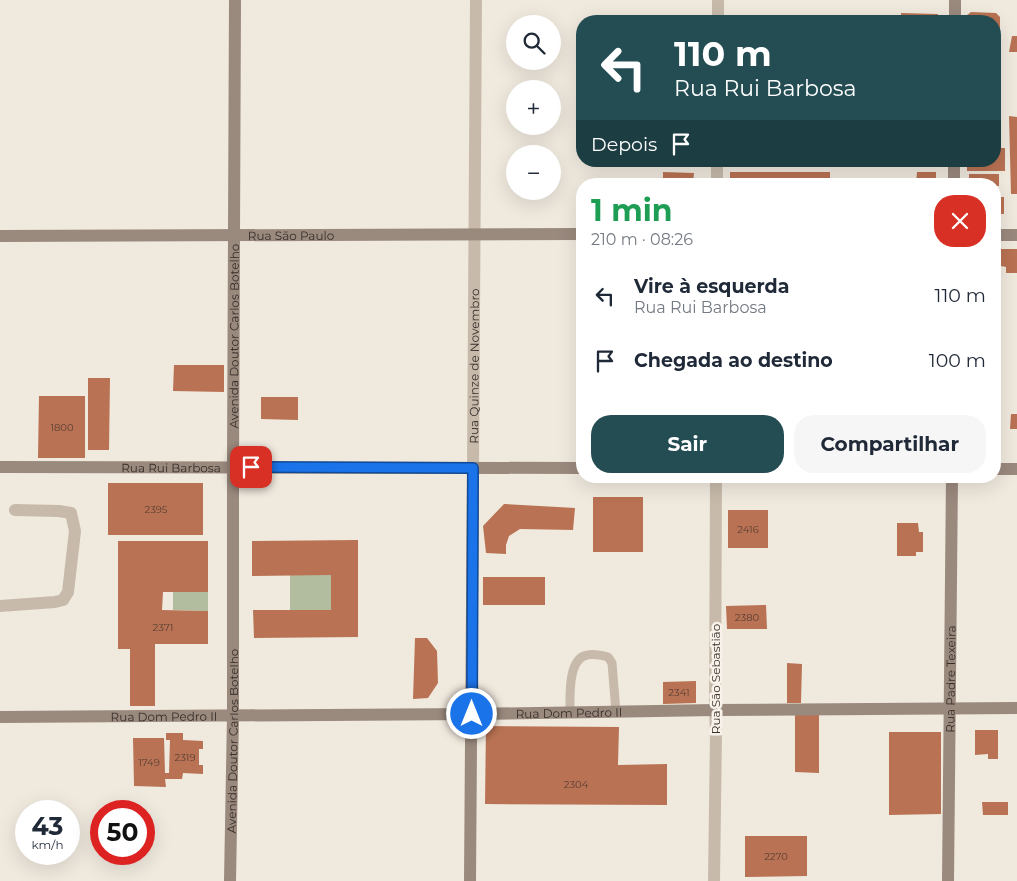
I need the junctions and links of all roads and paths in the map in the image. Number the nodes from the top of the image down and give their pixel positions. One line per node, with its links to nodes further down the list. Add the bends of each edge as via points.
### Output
1 (235, 0): 8 (main road, Avenida Doutor Carlos Botelho)
2 (476, 0): 7 (street, Rua Quinze de Novembro)
3 (718, 0): 5 (street)
4 (955, 0): 6 (main road)
5 (718, 15)
6 (955, 15)
7 (474, 233): 8 (main road, Rua São Paulo); 9 (main road, Rua São Paulo); 15 (street, Rua Quinze de Novembro)
8 (234, 234): 12 (main road, Rua São Paulo); 14 (main road, Avenida Doutor Carlos Botelho)
9 (576, 234)
10 (1001, 235): 11 (main road)
11 (1017, 235)
12 (0, 236)
13 (0, 467): 14 (main road, Rua Rui Barbosa)
14 (232, 467): 15 (main road, Rua Rui Barbosa); 29 (main road, Avenida Doutor Carlos Botelho)
15 (473, 468): 16 (main road, Rua Rui Barbosa); 28 (main road, Rua Quinze de Novembro)
16 (576, 468)
17 (1001, 469): 18 (main road)
18 (1017, 469)
19 (716, 483): 25 (street, Rua São Sebastião)
20 (952, 483): 24 (main road, Rua Padre Texeira)
21 (15, 510): 22 (street, via 71,514 75,531 68,592 62,600 54,602)
22 (0, 606)
23 (1017, 708): 24 (main road, Rua Dom Pedro II)
24 (949, 709): 25 (main road, Rua Dom Pedro II); 34 (main road, Rua Padre Texeira)
25 (715, 710): 27 (main road, Rua Dom Pedro II); 33 (street, Rua São Sebastião)
26 (570, 712): 27 (main road, Rua Dom Pedro II); 27 (lane, via 575,662 594,654 608,656 612,663); 28 (main road, Rua Dom Pedro II)
27 (616, 712)
28 (472, 714): 29 (main road, Rua Dom Pedro II); 32 (main road, Rua Quinze de Novembro)
29 (233, 715): 30 (main road, Rua Dom Pedro II); 31 (main road, Avenida Doutor Carlos Botelho)
30 (0, 716)
31 (230, 881)
32 (470, 881)
33 (714, 881)
34 (948, 881)

